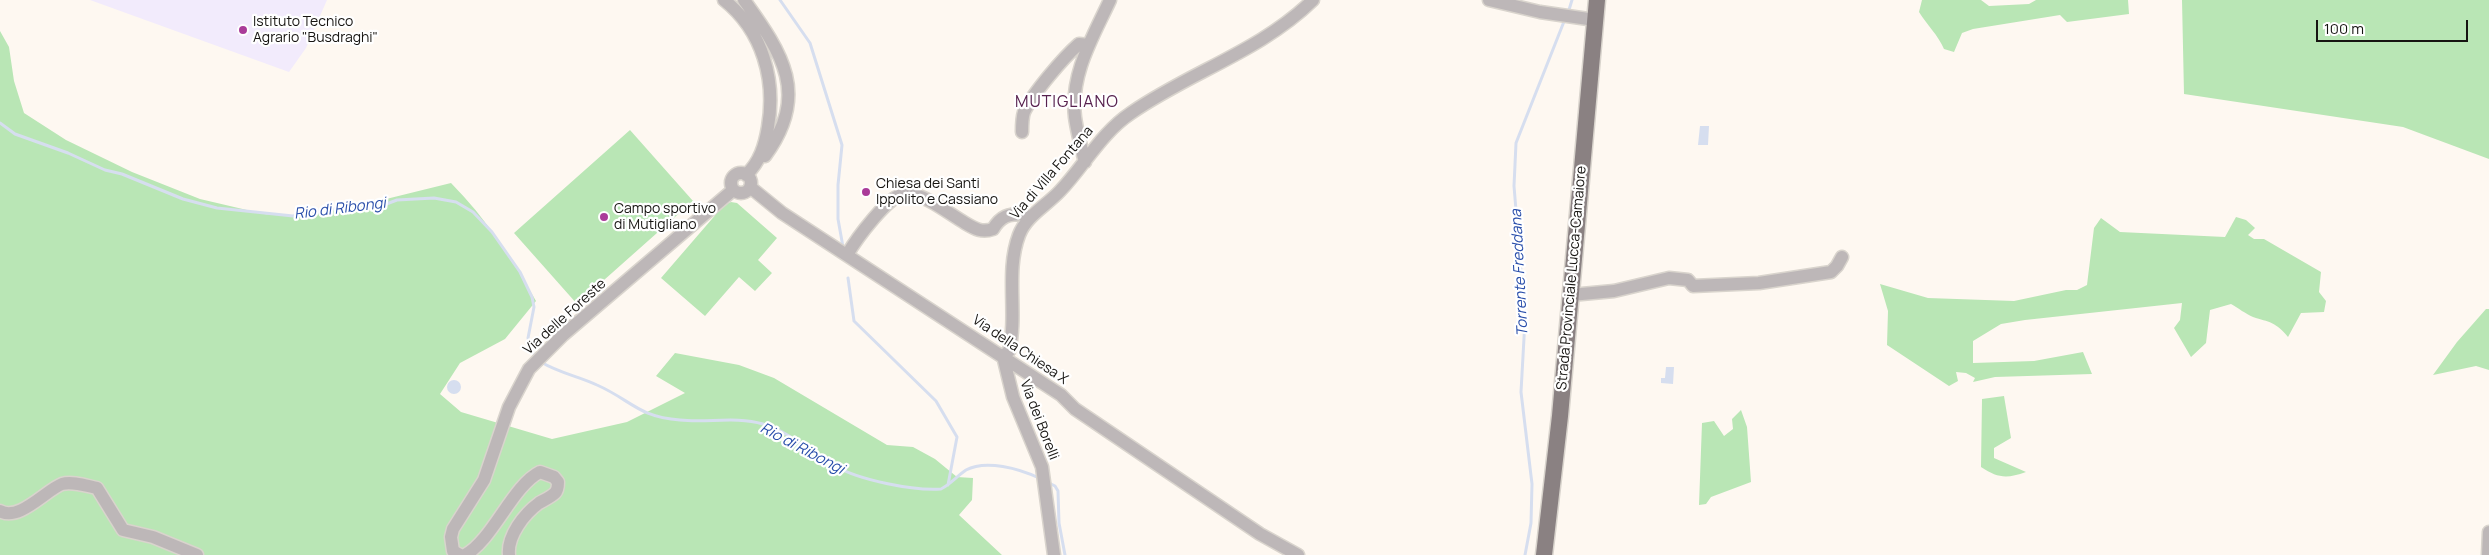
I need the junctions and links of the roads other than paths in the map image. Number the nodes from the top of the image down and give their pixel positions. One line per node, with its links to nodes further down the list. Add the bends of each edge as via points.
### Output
1 (724, 0): 11 (street, via 762,50 772,87 766,138)
2 (744, 0): 11 (street, via 772,39 788,78 786,120 778,137)
3 (1110, 0): 8 (street)
4 (1313, 0): 10 (street, Via di Villa Fontana, via 1294,19 1267,38 1131,112 1107,133)
5 (1489, 0): 7 (street)
6 (1597, 0): 7 (main road, Strada Provinciale Lucca-Camaiore)
7 (1595, 20): 16 (main road, Strada Provinciale Lucca-Camaiore)
8 (1090, 45): 9 (street, via 1079,44 1070,52 1029,103 1023,115); 10 (street, via 1081,61 1074,104)
9 (1022, 132)
10 (1085, 162): 13 (street, Via di Villa Fontana, via 1050,201)
11 (756, 166): 12 (street)
12 (748, 181): 14 (street, Via della Chiesa X, via 782,213); 21 (street, Via delle Foreste, via 740,173 734,175 731,181 733,190 563,335 529,369 508,407 484,480 453,529 451,544 453,551)
13 (1029, 218): 14 (street, via 1023,214 1005,216 993,229 980,231 922,198 906,193 895,198 863,230); 17 (street, Via di Villa Fontana, via 1015,250 1012,341 1009,351)
14 (847, 255): 17 (street, Via della Chiesa X)
15 (1842, 257): 16 (street, via 1830,272 1759,284 1693,286 1688,280 1669,278 1614,291)
16 (1571, 294): 26 (main road, Strada Provinciale Lucca-Camaiore)
17 (1003, 356): 24 (street, Via dei Borelli, via 1013,397 1043,473); 25 (street, Via della Chiesa X, via 1062,395 1075,409 1260,534)
18 (0, 511): 20 (street, via 24,509 63,484 80,484 97,488 123,530 153,537)
19 (2489, 532): 27 (street)
20 (197, 555)
21 (460, 555)
22 (465, 555): 23 (street, via 534,475 546,473 558,482 558,489 521,522 513,533)
23 (509, 555)
24 (1054, 555)
25 (1298, 555)
26 (1544, 555)
27 (2488, 555)

